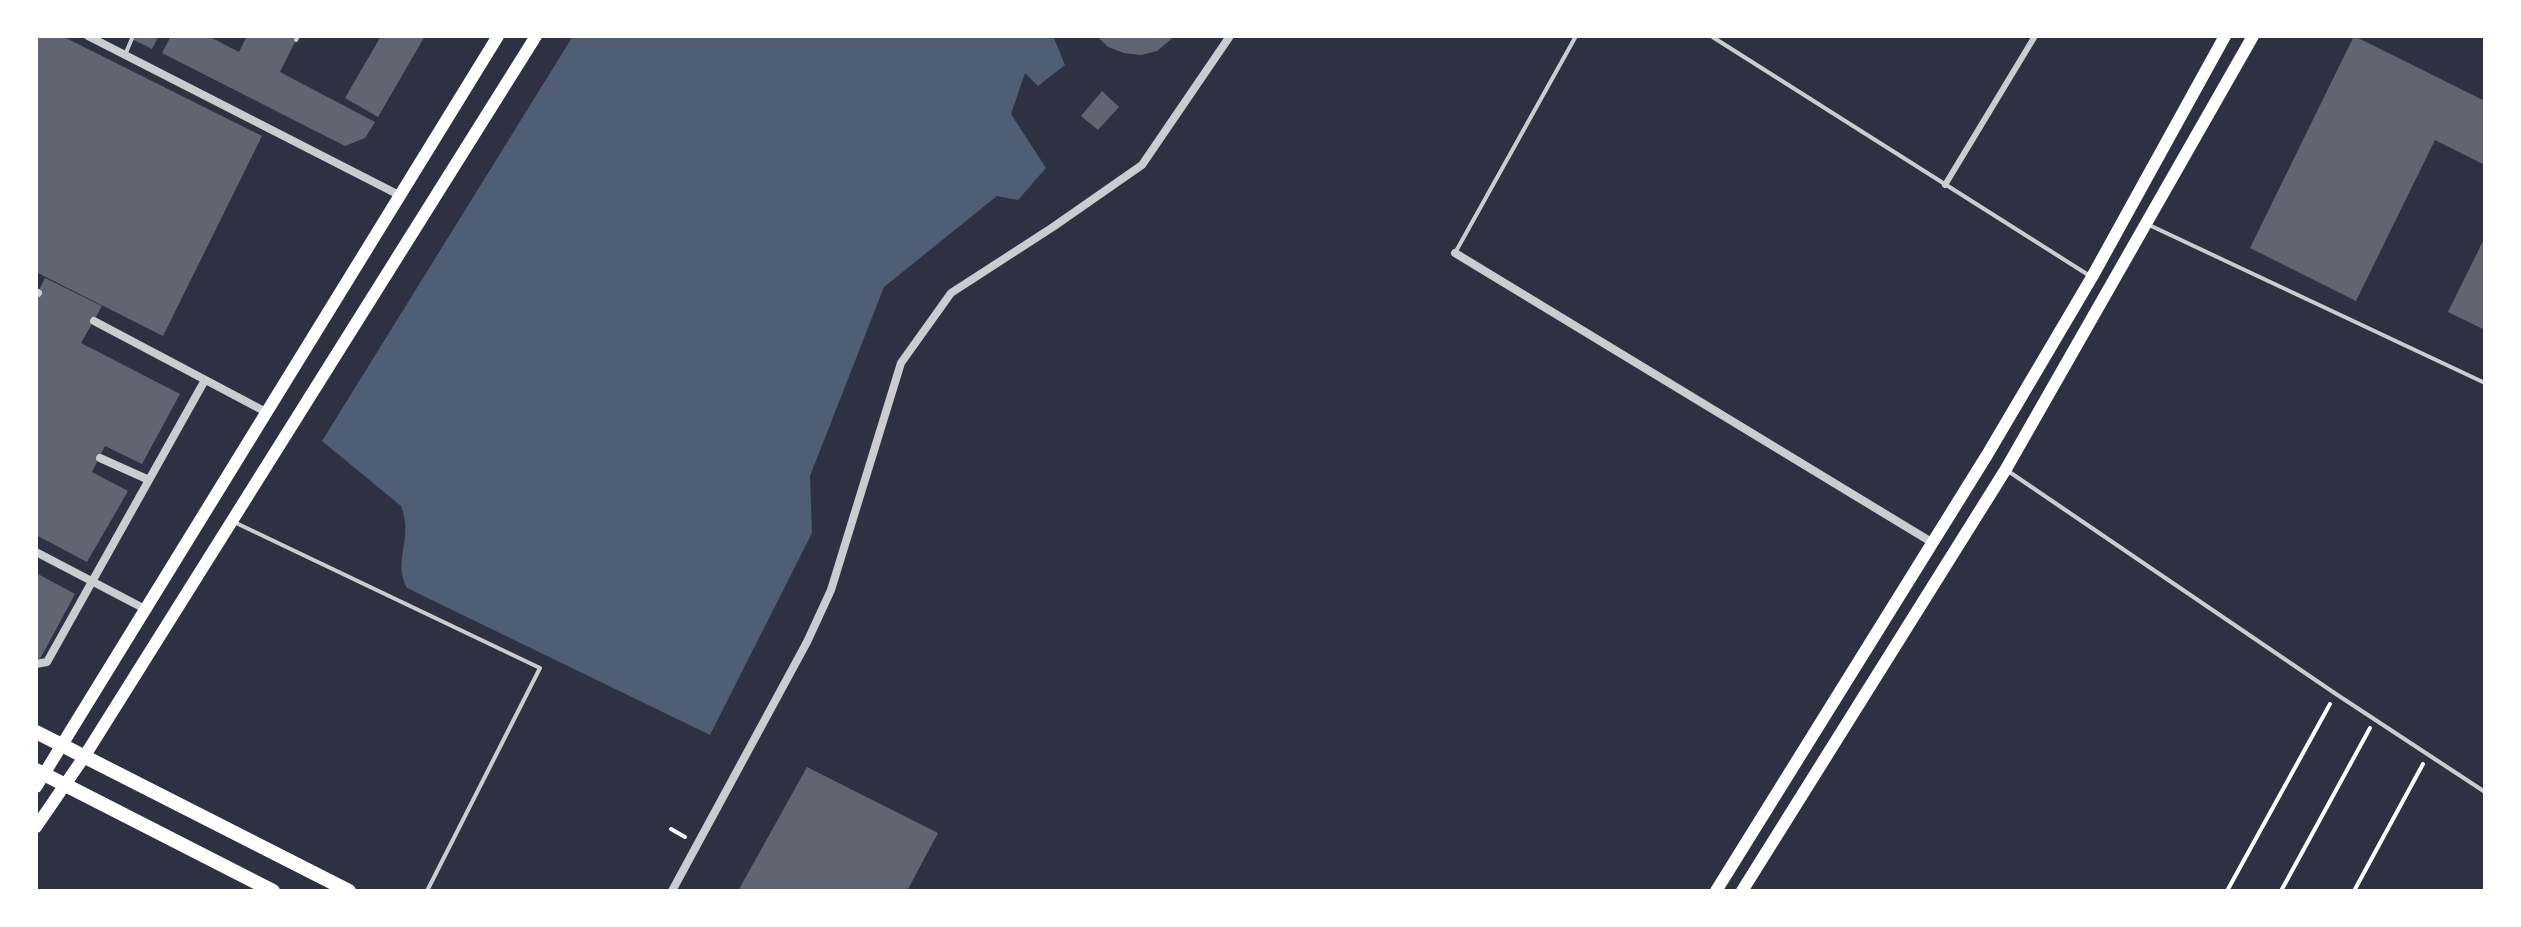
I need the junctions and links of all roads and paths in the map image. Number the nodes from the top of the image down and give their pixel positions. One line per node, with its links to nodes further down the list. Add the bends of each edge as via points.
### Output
1 (88, 36): 11 (street)
2 (133, 36): 11 (lane)
3 (498, 36): 13 (main road)
4 (536, 36): 24 (main road)
5 (1230, 36): 44 (street, via 1142,165 951,293 901,363 831,590)
6 (1576, 36): 15 (lane)
7 (1711, 36): 12 (lane)
8 (2035, 36): 12 (street)
9 (2225, 36): 16 (main road)
10 (2253, 36): 14 (main road)
11 (125, 55): 13 (street)
12 (1945, 185): 16 (lane)
13 (399, 195): 20 (main road)
14 (2147, 224): 19 (lane); 22 (main road)
15 (1455, 253): 25 (street)
16 (2092, 277): 25 (main road)
17 (94, 321): 18 (street)
18 (205, 380): 20 (street); 23 (street)
19 (2485, 383)
20 (266, 412): 28 (main road)
21 (100, 458): 23 (street)
22 (2006, 469): 30 (lane); 46 (main road)
23 (149, 480): 27 (street)
24 (232, 521): 35 (main road); 43 (lane, via 540,668)
25 (1933, 543): 45 (main road)
26 (36, 552): 27 (street)
27 (92, 582): 28 (street); 29 (street, via 47,662)
28 (145, 609): 33 (main road)
29 (36, 664)
30 (2336, 694): 31 (lane); 47 (path)
31 (2375, 720): 34 (lane); 48 (path)
32 (36, 732): 33 (main road)
33 (61, 745): 35 (main road); 36 (main road)
34 (2428, 754): 38 (lane); 49 (path)
35 (84, 757): 37 (main road); 42 (main road)
36 (38, 779): 37 (main road)
37 (65, 785): 39 (main road); 40 (lane); 41 (main road)
38 (2485, 792)
39 (36, 827)
40 (36, 836)
41 (273, 891)
42 (349, 891)
43 (427, 891)
44 (672, 891)
45 (1716, 891)
46 (1742, 891)
47 (2227, 891)
48 (2281, 891)
49 (2354, 891)

